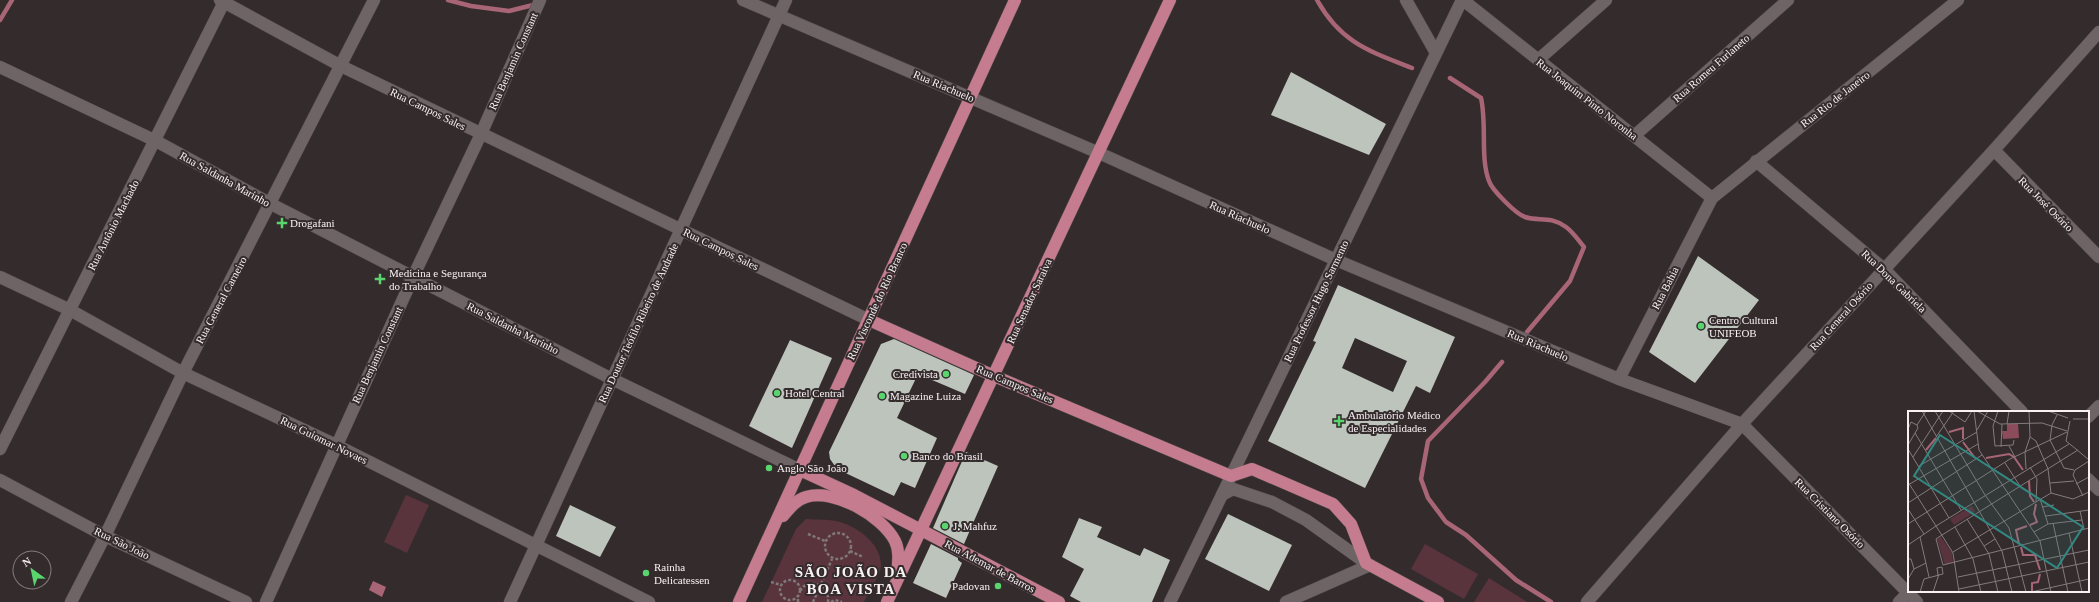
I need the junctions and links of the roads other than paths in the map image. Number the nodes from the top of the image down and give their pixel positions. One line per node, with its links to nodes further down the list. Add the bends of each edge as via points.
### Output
1 (374, 0): 17 (street, Rua General Carneiro)
2 (540, 0): 20 (street, Rua Benjamin Constant)
3 (743, 0): 13 (street, Rua Riachuelo)
4 (786, 0): 13 (street, Rua Doutor Teófilo Ribeiro de Andrade)
5 (1015, 0): 19 (main road, Rua Visconde do Rio Branco)
6 (1170, 0): 24 (main road, Rua Senador Saraiva)
7 (1406, 0): 15 (street)
8 (1463, 0): 15 (street, Rua Professor Hugo Sarmento); 16 (street, Rua Joaquim Pinto Noronha)
9 (1606, 0): 16 (street)
10 (1788, 0): 21 (street, Rua Romeu Furlaneto)
11 (1958, 0): 25 (street, Rua Rio de Janeiro, via 1888,58)
12 (223, 1): 17 (street, Rua Campos Sales); 22 (street, Rua Antônio Machado)
13 (779, 15): 19 (street, Rua Riachuelo); 28 (street, Rua Doutor Teófilo Ribeiro de Andrade)
14 (2099, 32): 23 (street, Rua General Osório)
15 (1436, 53): 30 (street, Rua Professor Hugo Sarmento)
16 (1538, 60): 21 (street, Rua Joaquim Pinto Noronha)
17 (341, 66): 20 (street, Rua Campos Sales); 27 (street, Rua General Carneiro)
18 (0, 67): 22 (street, Rua Saldanha Marinho)
19 (970, 97): 24 (street, Rua Riachuelo); 35 (main road, Rua Visconde do Rio Branco)
20 (481, 134): 28 (street, Rua Campos Sales); 33 (street, Rua Benjamin Constant)
21 (1634, 136): 26 (street, Rua Joaquim Pinto Noronha)
22 (156, 141): 27 (street, Rua Saldanha Marinho); 34 (street, Rua Antônio Machado)
23 (1994, 150): 29 (street, Rua José Osório); 31 (street, Rua General Osório)
24 (1099, 153): 30 (street, Rua Riachuelo); 37 (main road, Rua Senador Saraiva)
25 (1756, 160): 26 (street, Rua Rio de Janeiro); 31 (street, Rua Dona Gabriela)
26 (1712, 198): 39 (street, Rua Bahia)
27 (271, 204): 33 (street, Rua Saldanha Marinho); 36 (street, Rua General Carneiro)
28 (681, 229): 35 (street, Rua Campos Sales); 38 (street, Rua Doutor Teófilo Ribeiro de Andrade)
29 (2099, 257)
30 (1336, 260): 39 (street, Rua Riachuelo); 47 (street, Rua Professor Hugo Sarmento)
31 (1884, 269): 41 (street, Rua Dona Gabriela); 43 (street, Rua General Osório)
32 (0, 277): 34 (street, Rua Guiomar Novaes)
33 (413, 277): 38 (street, Rua Saldanha Marinho); 44 (street, Rua Benjamin Constant)
34 (70, 310): 36 (street, Rua Guiomar Novaes); 45 (street, Rua Antônio Machado)
35 (869, 320): 37 (main road, Rua Campos Sales); 46 (main road, Rua Visconde do Rio Branco)
36 (183, 373): 44 (street, Rua Guiomar Novaes); 54 (street, Rua General Carneiro)
37 (994, 376): 47 (main road, Rua Campos Sales); 53 (main road, Rua Senador Saraiva)
38 (612, 379): 46 (street, Rua Saldanha Marinho); 55 (street, Rua Doutor Teófilo Ribeiro de Andrade)
39 (1619, 379): 43 (street, Rua Riachuelo)
40 (2099, 406): 42 (street)
41 (2021, 411)
42 (2089, 416)
43 (1742, 424): 58 (street, Rua Cristiano Osório); 71 (street, Rua General Osório)
44 (336, 445): 55 (street, Rua Guiomar Novaes); 62 (street, Rua Benjamin Constant)
45 (0, 449)
46 (800, 470): 52 (main road, Rua Visconde do Rio Branco); 53 (main road, Rua Saldanha Marinho)
47 (1231, 476): 51 (street, Rua Professor Hugo Sarmento); 56 (main road, via 1252,469 1333,504 1351,524)
48 (0, 480): 54 (street, Rua São João)
49 (2089, 480): 50 (street)
50 (2099, 490)
51 (1222, 495): 56 (street, via 1233,489 1272,502 1306,520); 68 (street, Rua Professor Hugo Sarmento)
52 (773, 528): 57 (main road, via 793,504 806,497 832,497 864,510 882,524 895,542 899,560); 65 (main road, Rua Visconde do Rio Branco)
53 (922, 530): 57 (main road, Rua Senador Saraiva); 67 (main road, Rua Ademar de Barros)
54 (105, 536): 60 (street, Rua General Carneiro); 61 (street, Rua São João)
55 (536, 546): 63 (street, Rua Doutor Teófilo Ribeiro de Andrade); 64 (street, Rua Guiomar Novaes)
56 (1368, 564): 69 (street); 70 (main road)
57 (896, 583): 66 (main road, Rua Senador Saraiva)
58 (1908, 591)
59 (1909, 592): 72 (street); 73 (street, Rua Cristiano Osório)
60 (71, 602)
61 (246, 602)
62 (266, 602)
63 (510, 602)
64 (649, 602)
65 (739, 602)
66 (887, 602)
67 (1059, 602)
68 (1170, 602)
69 (1286, 602)
70 (1438, 602)
71 (1587, 602)
72 (1899, 602)
73 (1917, 602)

